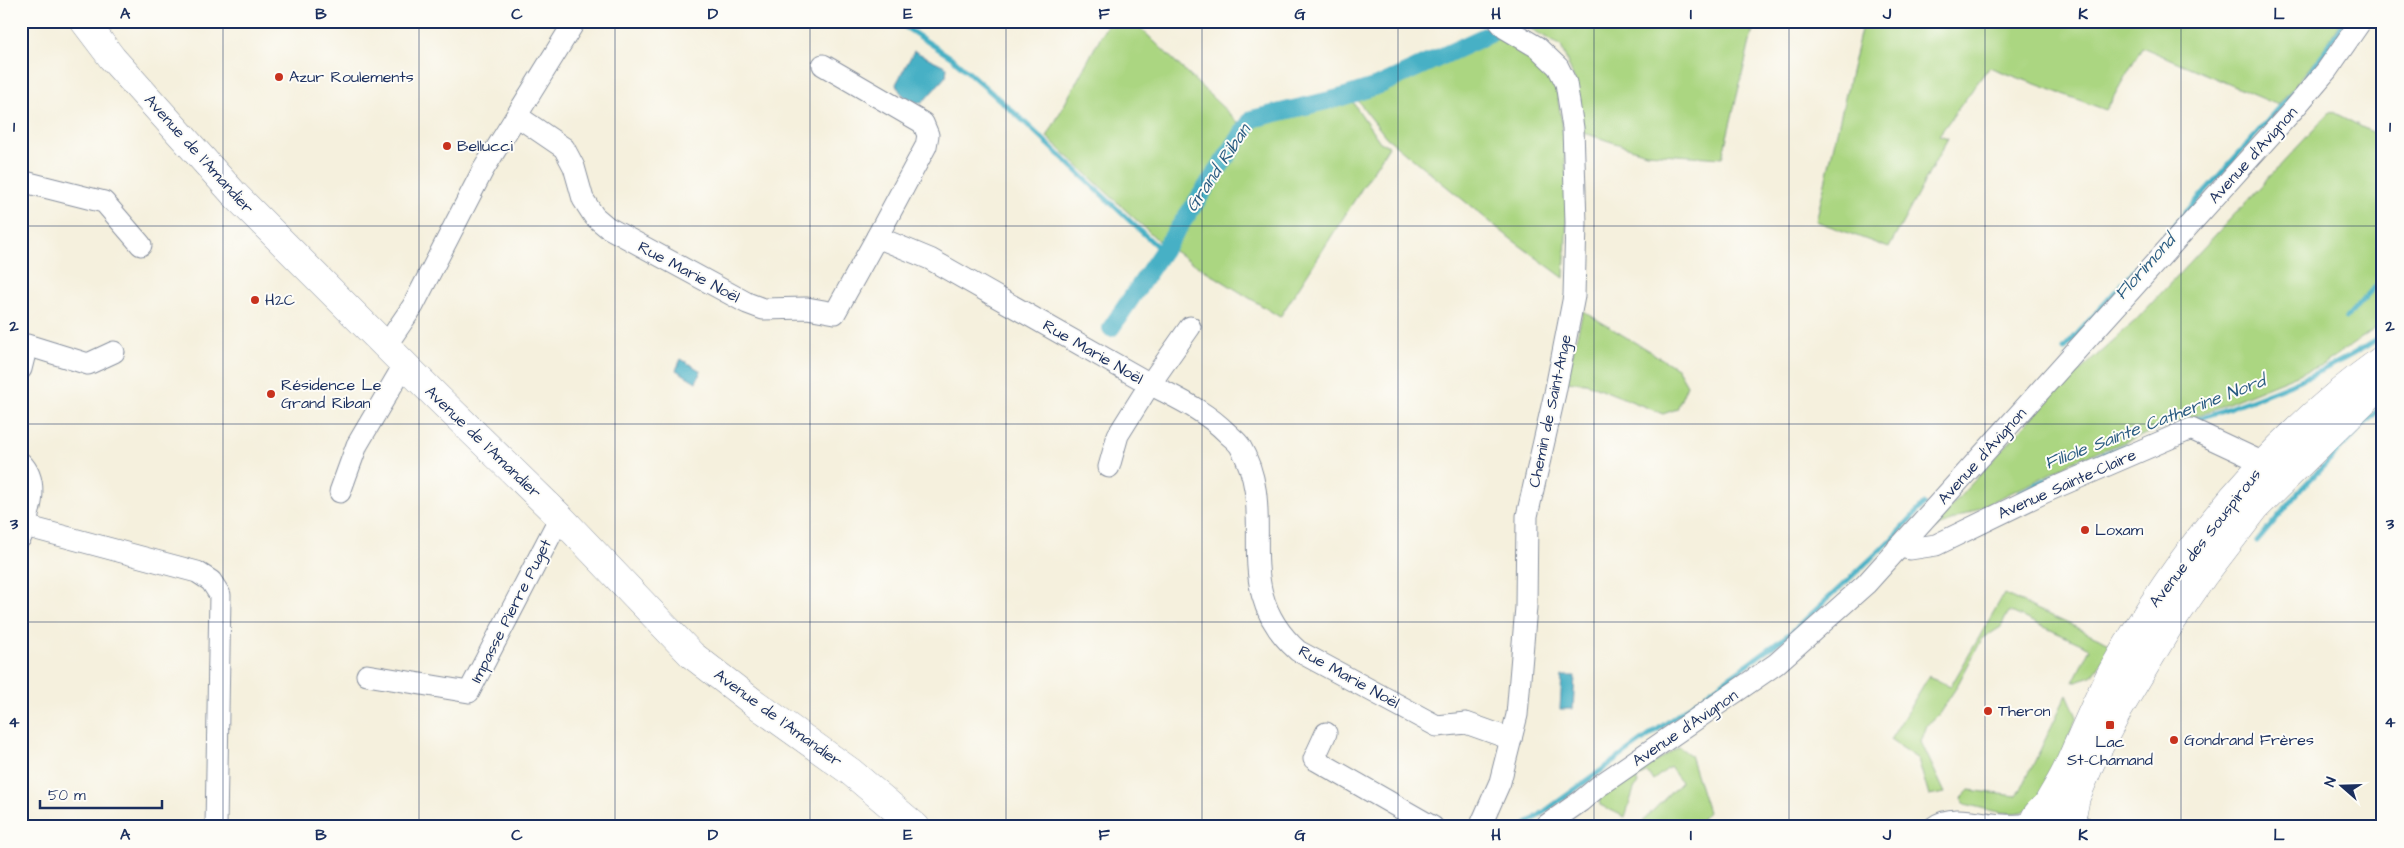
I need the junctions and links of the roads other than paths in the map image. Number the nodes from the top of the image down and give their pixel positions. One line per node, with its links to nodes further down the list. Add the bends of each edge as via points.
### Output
1 (84, 21): 12 (main road, Avenue de l'Amandier, via 112,58 235,196)
2 (575, 21): 6 (street)
3 (1499, 21): 26 (street, Chemin de Saint-Ange, via 1537,47 1558,67 1566,83 1573,128 1576,223 1574,296 1527,516 1526,607 1517,715)
4 (2361, 21): 23 (street, Avenue d'Avignon, via 2327,70 2293,110)
5 (823, 65): 8 (street, Rue Marie Noël, via 923,123 928,134 926,146)
6 (517, 116): 8 (street, Rue Marie Noël, via 564,148 574,167 583,199 594,216 607,227 763,309 807,308 835,313); 12 (street, via 483,170 413,306)
7 (21, 181): 9 (street, via 104,202)
8 (877, 237): 16 (street, Rue Marie Noël, via 930,259)
9 (141, 245)
10 (1190, 327): 16 (street)
11 (114, 352): 14 (street, via 88,364 27,345)
12 (395, 356): 20 (street); 21 (main road, Avenue de l'Amandier)
13 (2383, 359): 19 (main road, Avenue des Souspirous, via 2295,430)
14 (21, 369)
15 (2383, 382): 19 (main road, Avenue des Souspirous)
16 (1150, 384): 18 (street, Rue Marie Noël, via 1118,435); 26 (street, Rue Marie Noël, via 1209,415 1240,445 1251,473 1257,510 1258,582 1268,615 1283,638 1298,651 1437,726 1466,723)
17 (21, 463): 22 (street, via 32,479 33,493)
18 (1109, 468)
19 (2271, 474): 23 (street, Avenue Sainte-Claire, via 2232,447 2191,429 2046,492 1936,545); 27 (main road, Avenue des Souspirous, via 2174,573 2114,668 2063,779); 28 (main road, Avenue des Souspirous, via 2256,507 2170,624 2135,680 2076,797)
20 (340, 492)
21 (560, 516): 24 (street, Impasse Pierre Puget, via 469,692); 30 (main road, Avenue de l'Amandier, via 692,655 851,772)
22 (23, 532): 29 (street, via 197,572 212,581 220,595)
23 (1898, 548): 33 (street, Avenue d'Avignon, via 1866,584 1776,664 1598,786)
24 (367, 675)
25 (1326, 733): 31 (street, via 1314,759)
26 (1511, 739): 32 (street, Chemin de Saint-Ange, via 1500,782)
27 (2038, 819): 28 (main road, via 2051,804 2063,805); 34 (street, via 2002,825 1952,820)
28 (2077, 822)
29 (216, 827)
30 (916, 827)
31 (1433, 827)
32 (1480, 827)
33 (1544, 827)
34 (1934, 827)

